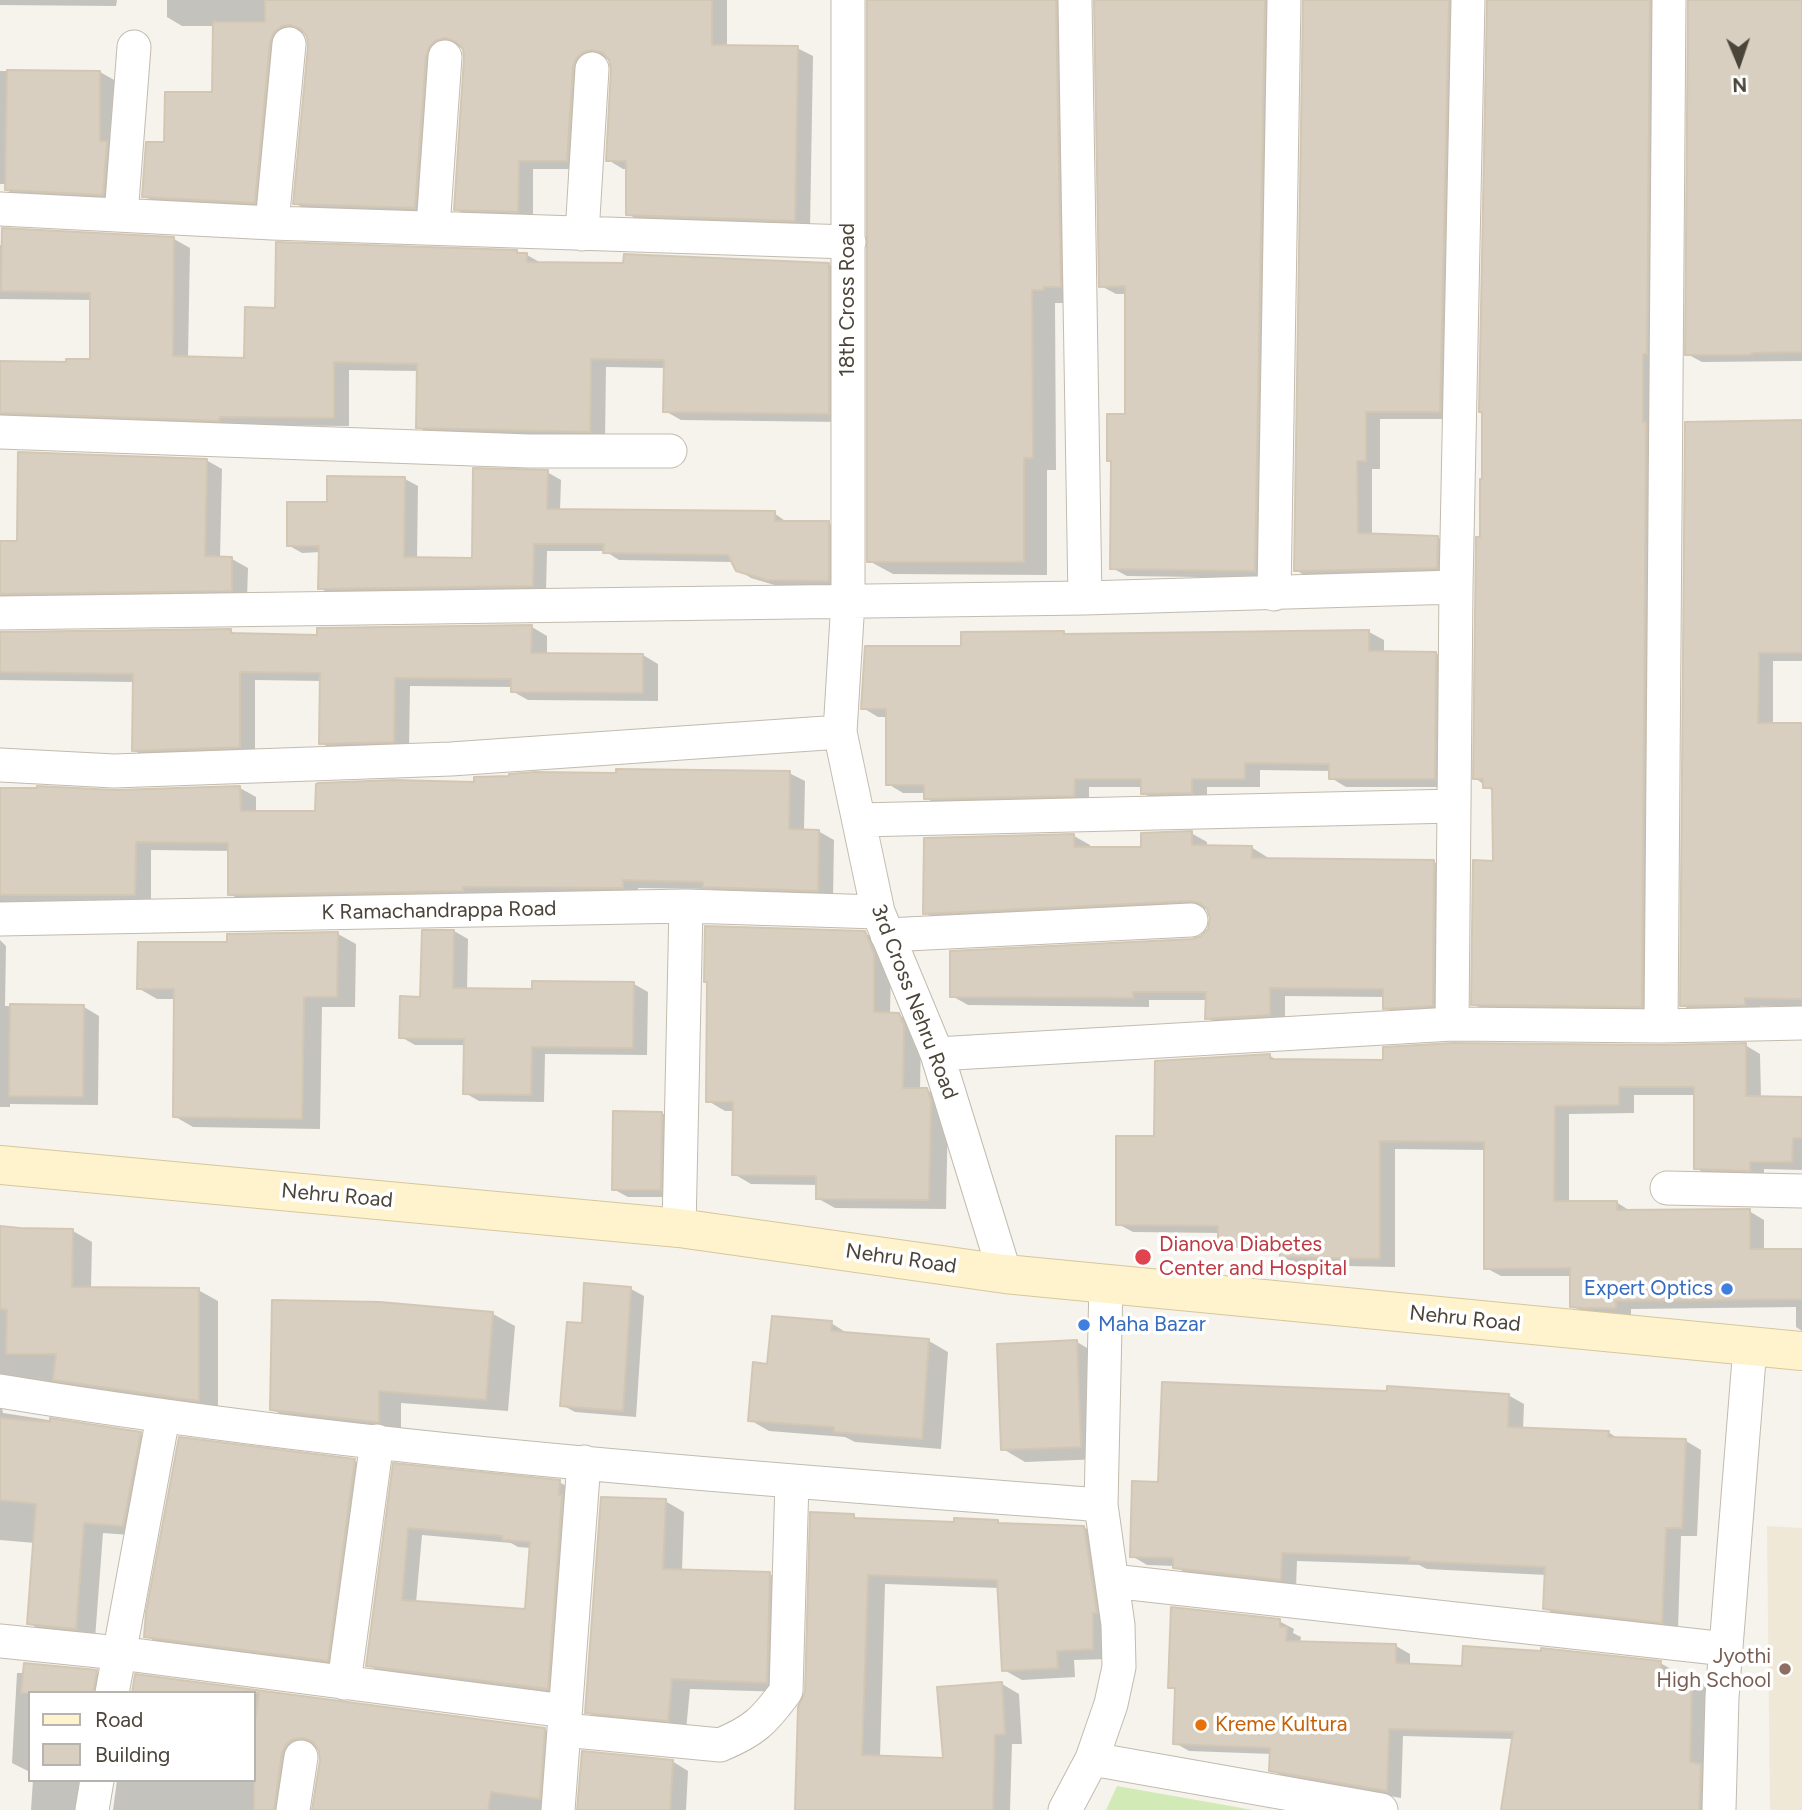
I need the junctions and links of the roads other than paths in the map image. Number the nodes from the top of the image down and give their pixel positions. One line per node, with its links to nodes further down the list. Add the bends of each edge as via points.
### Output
1 (848, 0): 15 (street, 18th Cross Road)
2 (1075, 0): 20 (street)
3 (1283, 0): 19 (street)
4 (1468, 0): 18 (street)
5 (1669, 0): 33 (street)
6 (289, 44): 12 (street)
7 (134, 47): 11 (street)
8 (444, 57): 13 (street)
9 (592, 69): 14 (street)
10 (0, 209): 11 (street)
11 (121, 215): 12 (street)
12 (272, 223): 13 (street)
13 (433, 227): 14 (street)
14 (582, 234): 15 (street)
15 (849, 242): 21 (street, 18th Cross Road)
16 (0, 432): 17 (street)
17 (670, 451)
18 (1456, 587): 19 (street); 25 (street)
19 (1274, 594): 20 (street)
20 (1085, 598): 21 (street)
21 (848, 601): 22 (street); 23 (street, 3rd Cross Nehru Road)
22 (0, 613)
23 (840, 732): 24 (street, via 451,759 114,771); 26 (street, 3rd Cross Nehru Road)
24 (0, 765)
25 (1454, 806): 26 (street); 32 (street)
26 (859, 820): 30 (street, 3rd Cross Nehru Road)
27 (685, 906): 28 (street, K Ramachandrappa Road); 30 (street, K Ramachandrappa Road); 38 (street)
28 (0, 919)
29 (1191, 920): 30 (street, K Ramachandrappa Road)
30 (883, 924): 34 (street, 3rd Cross Nehru Road)
31 (1802, 1023): 33 (street)
32 (1452, 1024): 33 (street); 34 (street)
33 (1661, 1026)
34 (937, 1054): 39 (street, 3rd Cross Nehru Road)
35 (0, 1165): 38 (main road, Nehru Road)
36 (1667, 1188): 37 (street)
37 (1802, 1191)
38 (679, 1228): 39 (main road, Nehru Road)
39 (1005, 1274): 40 (main road, Nehru Road)
40 (1106, 1283): 41 (main road, Nehru Road); 48 (street)
41 (1750, 1347): 42 (main road, Nehru Road); 51 (street)
42 (1802, 1351)
43 (0, 1391): 44 (street)
44 (163, 1417): 45 (street); 52 (street)
45 (377, 1441): 46 (street); 53 (street)
46 (584, 1462): 47 (street); 55 (street)
47 (792, 1481): 48 (street); 55 (street, via 786,1691 765,1719 743,1736 720,1745)
48 (1101, 1505): 49 (street)
49 (1112, 1581): 51 (street); 57 (street, via 1119,1667)
50 (0, 1641): 52 (street)
51 (1726, 1649): 64 (street)
52 (119, 1654): 53 (street); 54 (street)
53 (344, 1683): 55 (street)
54 (113, 1691)
55 (564, 1721): 61 (street)
56 (301, 1757): 60 (street)
57 (1092, 1759): 62 (street); 63 (street)
58 (97, 1782): 59 (street)
59 (92, 1810)
60 (293, 1810)
61 (558, 1810)
62 (1065, 1810)
63 (1381, 1810)
64 (1719, 1810)

